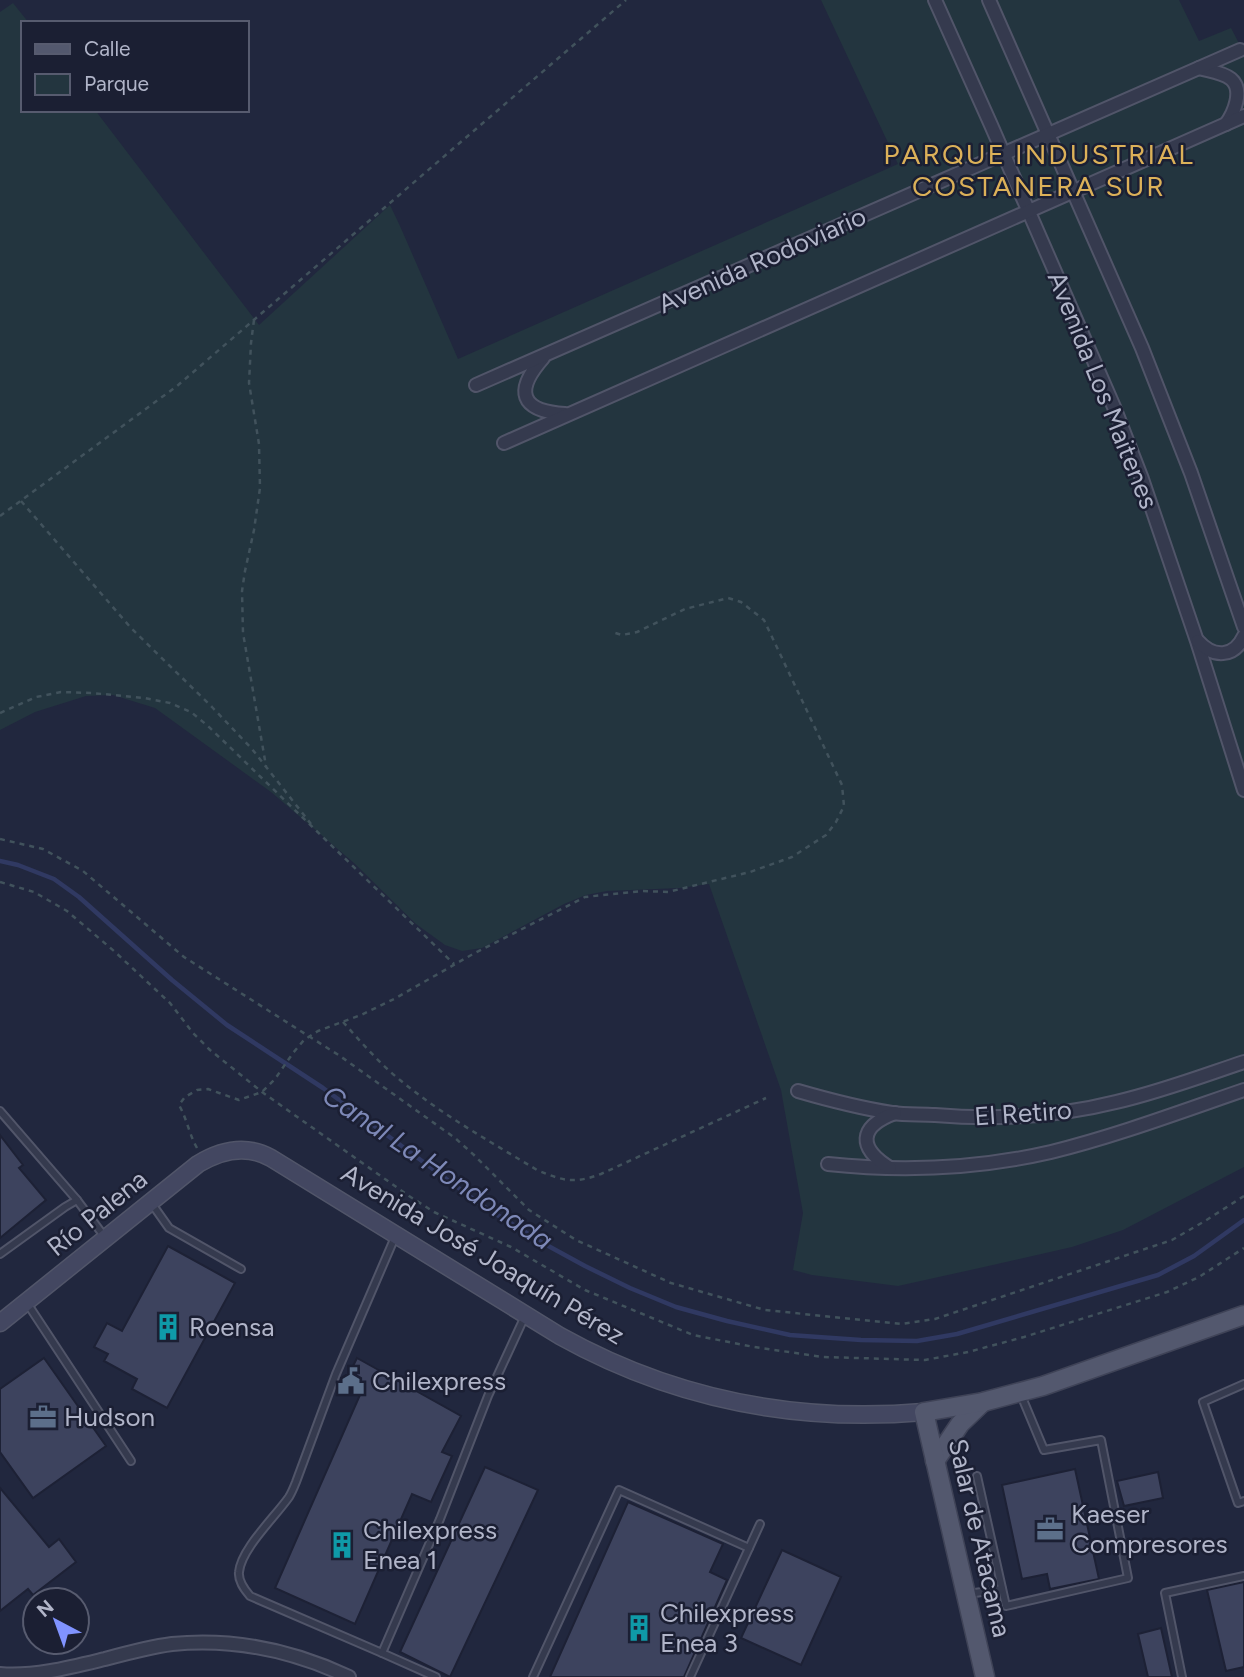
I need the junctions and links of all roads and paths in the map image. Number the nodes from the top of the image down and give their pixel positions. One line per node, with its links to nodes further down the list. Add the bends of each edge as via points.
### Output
1 (626, 0): 12 (path)
2 (935, 0): 9 (street, Avenida Los Maitenes)
3 (989, 0): 8 (street, Avenida Los Maitenes)
4 (1240, 50): 5 (street, Avenida Rodoviario)
5 (1199, 68): 7 (street, via 1231,78 1238,86 1238,102); 8 (street, Avenida Rodoviario)
6 (1244, 116): 7 (street)
7 (1226, 124): 10 (street)
8 (1048, 134): 9 (street, Avenida Rodoviario); 10 (street, Avenida Los Maitenes)
9 (1003, 153): 11 (street, Avenida Los Maitenes); 13 (street, Avenida Rodoviario)
10 (1074, 191): 11 (street); 19 (street, Avenida Los Maitenes, via 1165,404)
11 (1029, 211): 15 (street); 22 (street, Avenida Los Maitenes, via 1119,419)
12 (254, 320): 17 (path, via 177,386); 24 (path, via 249,383 259,444 260,488 241,612)
13 (546, 355): 14 (street, Avenida Rodoviario); 15 (street, via 530,376 525,396 539,409)
14 (476, 385)
15 (568, 415): 16 (street)
16 (504, 443)
17 (21, 501): 18 (path); 24 (path, via 131,628)
18 (0, 516)
19 (1244, 626)
20 (612, 632): 29 (path, via 637,632 685,609 728,598 741,601 764,620 837,773 844,806 826,835 792,857 668,892 585,897)
21 (1244, 636): 22 (street, via 1237,647 1225,653 1208,651)
22 (1197, 641): 25 (street, Avenida Los Maitenes)
23 (0, 713): 26 (path, via 61,692 170,703 208,726)
24 (266, 766): 26 (path)
25 (1244, 790)
26 (316, 830): 29 (path)
27 (0, 839): 31 (path, via 43,849 83,871 184,957)
28 (0, 882): 35 (path, via 34,892 66,911 170,1003 192,1033)
29 (454, 964): 30 (path)
30 (343, 1022): 31 (path); 36 (path, via 372,1055 426,1100 537,1170 569,1182 601,1174)
31 (309, 1037): 35 (path); 43 (path, via 455,1138 529,1210 576,1240 671,1283 765,1310 901,1324 935,1319 1172,1240)
32 (1244, 1062): 38 (street, El Retiro, via 1145,1095 1055,1114 976,1118)
33 (1244, 1090): 42 (street, El Retiro, via 1049,1152 954,1167)
34 (798, 1091): 38 (street, El Retiro)
35 (262, 1092): 40 (path, via 239,1100 208,1089 185,1097 179,1105); 48 (path, via 434,1212 644,1316 692,1335 754,1347 824,1356 925,1360 968,1352 1167,1292)
36 (766, 1098)
37 (0, 1111): 44 (lane)
38 (895, 1113): 42 (street, via 877,1122 867,1138 872,1155)
39 (230, 1151): 40 (main road, Río Palena); 46 (main road, Avenida José Joaquín Pérez, via 264,1154)
40 (205, 1160): 45 (main road, Río Palena)
41 (828, 1164): 42 (street, El Retiro)
42 (892, 1169)
43 (1244, 1196)
44 (77, 1200): 47 (lane); 49 (lane)
45 (150, 1202): 47 (main road, Río Palena); 50 (lane, via 169,1228)
46 (395, 1235): 52 (main road, Avenida José Joaquín Pérez); 68 (lane, via 290,1496 248,1549 238,1575 250,1596)
47 (105, 1238): 51 (main road, Río Palena)
48 (1244, 1248)
49 (0, 1254)
50 (241, 1269)
51 (26, 1302): 54 (main road, Río Palena); 59 (lane)
52 (525, 1315): 58 (main road, Avenida José Joaquín Pérez, via 619,1366 718,1398 821,1414); 68 (lane)
53 (1244, 1315): 56 (main road, Avenida José Joaquín Pérez)
54 (0, 1322)
55 (1244, 1384): 62 (lane, via 1203,1402 1238,1503)
56 (1020, 1393): 57 (main road, Avenida José Joaquín Pérez); 66 (lane, via 1044,1450 1101,1440 1128,1578 1006,1606)
57 (983, 1402): 58 (main road, Avenida José Joaquín Pérez); 60 (main road, via 960,1424)
58 (924, 1412): 60 (main road, Salar de Atacama)
59 (131, 1461)
60 (935, 1461): 67 (main road, Salar de Atacama)
61 (977, 1476): 66 (lane)
62 (1244, 1501)
63 (760, 1524): 64 (lane)
64 (749, 1548): 72 (lane, via 619,1490); 73 (lane)
65 (1244, 1576): 75 (lane, via 1165,1593)
66 (1002, 1589): 67 (lane)
67 (966, 1594): 74 (main road, Salar de Atacama)
68 (382, 1653): 71 (lane)
69 (0, 1674): 70 (street, via 41,1674 149,1648 212,1643 274,1651)
70 (349, 1677)
71 (436, 1677)
72 (533, 1677)
73 (690, 1677)
74 (985, 1677)
75 (1182, 1677)

